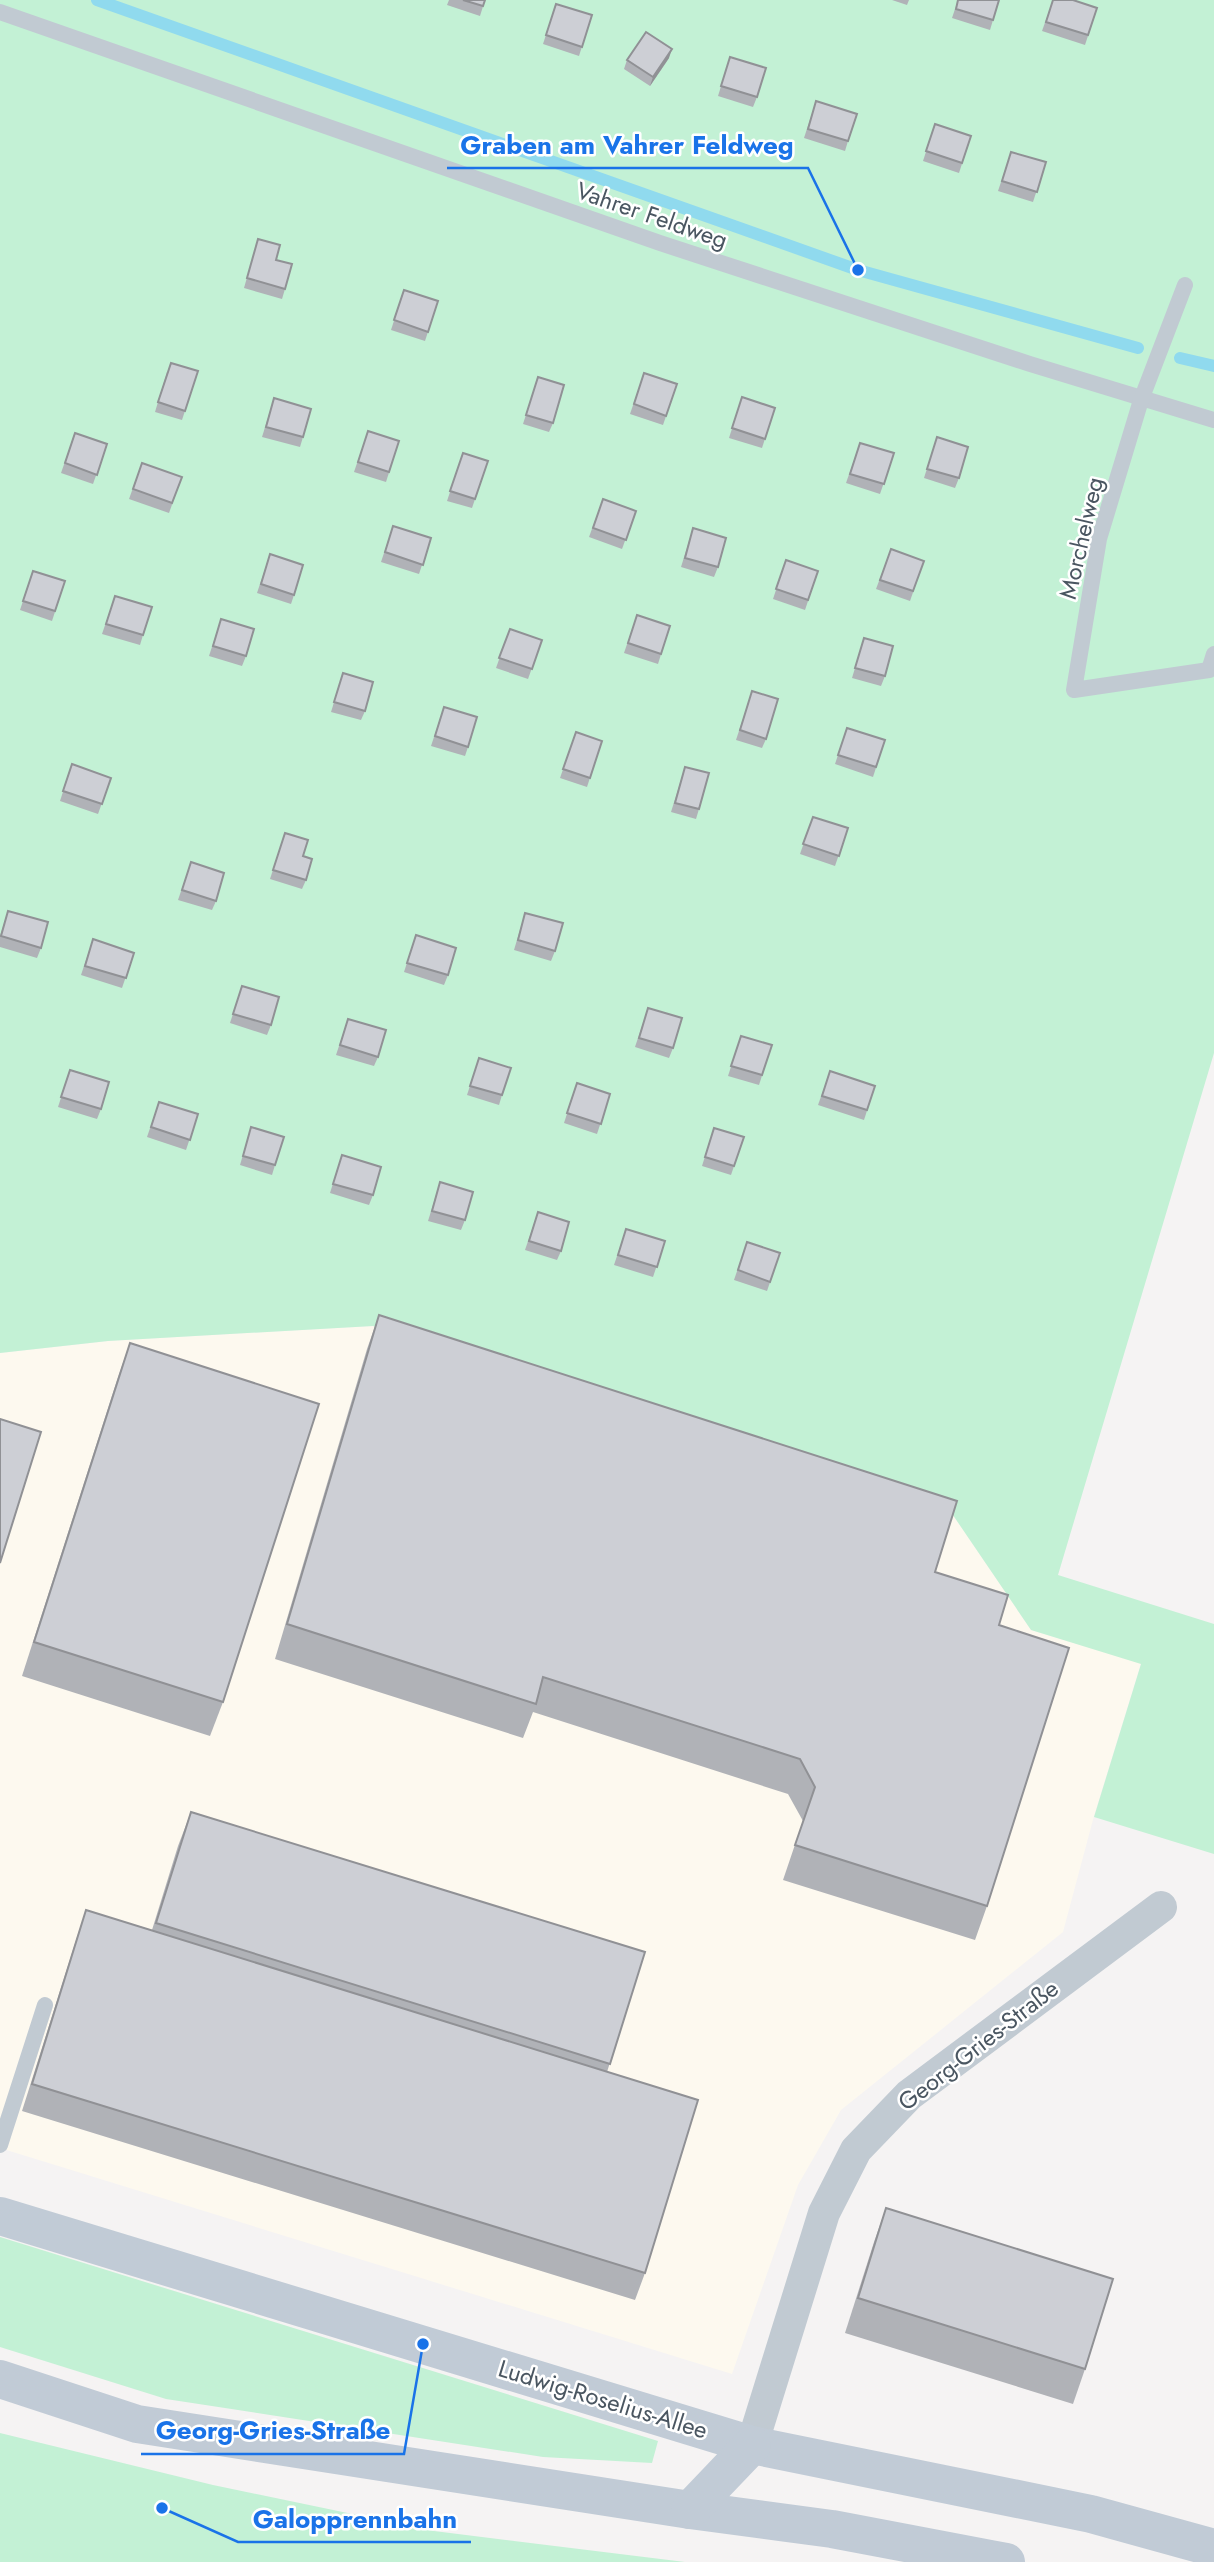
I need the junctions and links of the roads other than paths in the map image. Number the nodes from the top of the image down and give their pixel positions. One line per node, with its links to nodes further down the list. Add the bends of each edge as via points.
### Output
1 (0, 12): 3 (lane, Vahrer Feldweg, via 660,243)
2 (1185, 285): 3 (lane, Morchelweg)
3 (1142, 400): 4 (lane, Vahrer Feldweg); 5 (lane, Morchelweg, via 1099,539 1074,690 1209,670)
4 (1214, 420)
5 (1214, 654)
6 (1161, 1907): 11 (street, Georg-Gries-Straße, via 909,2095 856,2150 824,2213)
7 (45, 2005): 8 (lane)
8 (0, 2146)
9 (0, 2216): 11 (main road, Ludwig-Roselius-Allee)
10 (0, 2379): 12 (main road, via 137,2424)
11 (752, 2445): 12 (main road, Georg-Gries-Straße); 13 (main road, Ludwig-Roselius-Allee, via 1091,2514)
12 (690, 2510): 14 (main road, via 832,2529)
13 (1214, 2548)
14 (1006, 2562)

